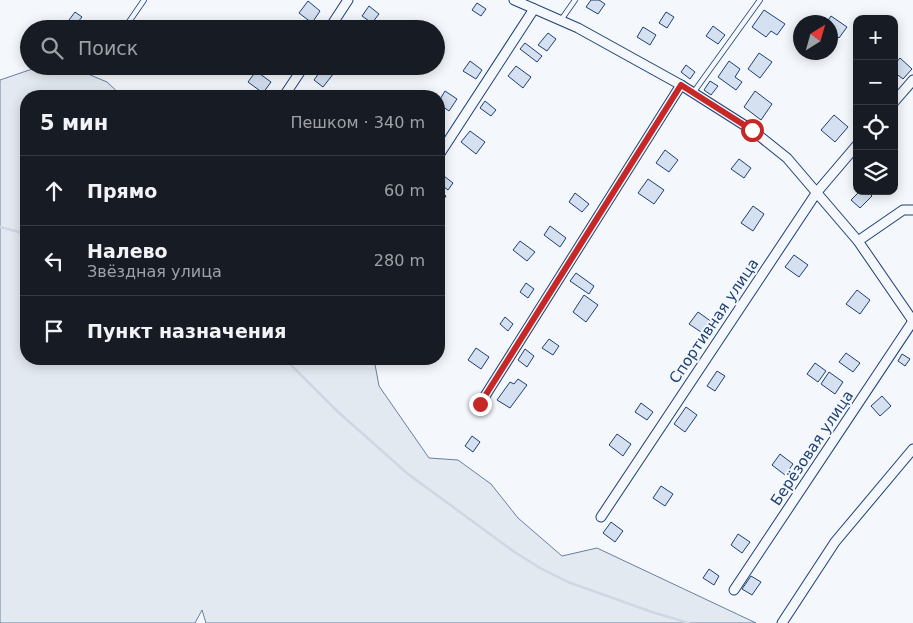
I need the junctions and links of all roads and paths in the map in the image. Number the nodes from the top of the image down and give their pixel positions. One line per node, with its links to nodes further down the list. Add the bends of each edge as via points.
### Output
1 (144, 0): 7 (lane)
2 (348, 0): 8 (street)
3 (514, 0): 6 (street)
4 (575, 0): 9 (lane)
5 (760, 0): 14 (lane)
6 (534, 9): 9 (street); 16 (street)
7 (130, 20)
8 (335, 20)
9 (561, 20): 12 (street)
10 (298, 75): 13 (street)
11 (913, 80): 15 (street)
12 (681, 85): 14 (street); 22 (street)
13 (288, 90)
14 (693, 93): 18 (street, via 752,130 788,158)
15 (898, 97)
16 (445, 146)
17 (853, 150): 18 (street, Спортивная улица)
18 (817, 192): 20 (street); 24 (street, Спортивная улица)
19 (913, 210): 20 (street, via 903,210)
20 (858, 241): 21 (street)
21 (913, 321): 25 (street, Берёзовая улица)
22 (480, 404)
23 (913, 448): 26 (street, via 835,542)
24 (600, 517)
25 (734, 590)
26 (782, 623)

